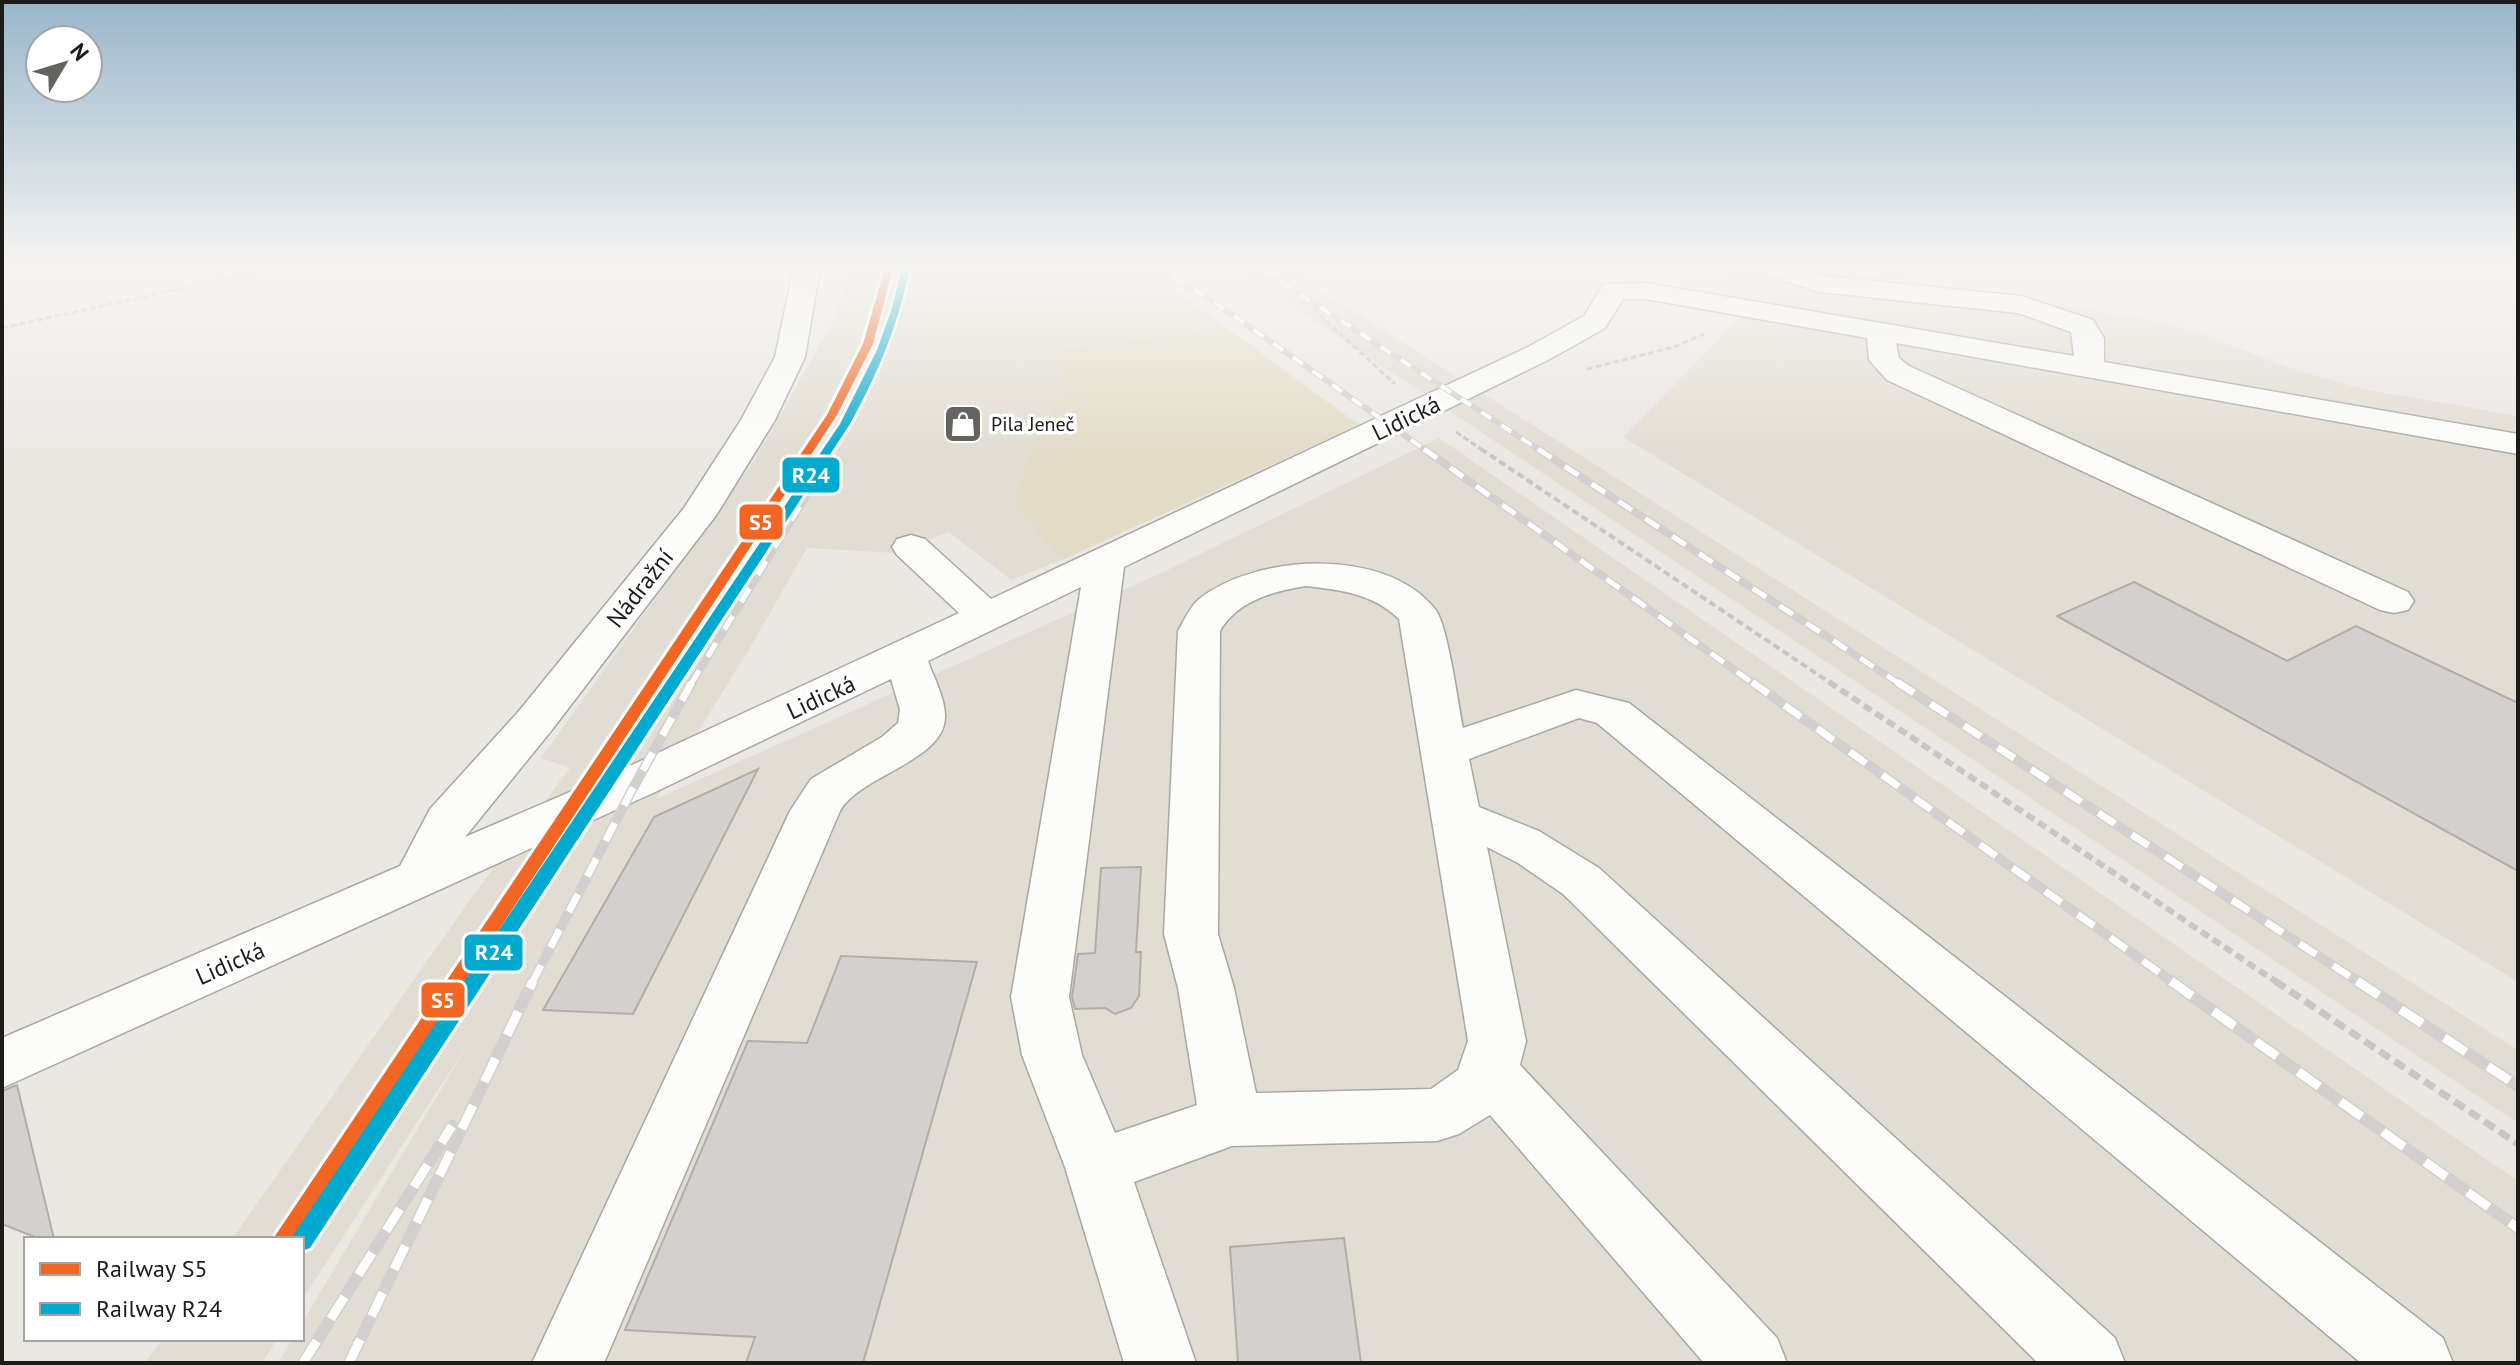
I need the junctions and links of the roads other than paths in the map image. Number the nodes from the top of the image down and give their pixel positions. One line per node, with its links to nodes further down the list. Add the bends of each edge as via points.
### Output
1 (1882, 331): 10 (street, via 1880,352 1898,373)
2 (797, 332): 15 (street, Nádražní, via 758,420 698,514 535,721 448,821)
3 (1577, 332): 9 (street, Lidická)
4 (1886, 332): 6 (street)
5 (2086, 332): 6 (street)
6 (2089, 366): 7 (street)
7 (2518, 444)
8 (911, 547): 11 (street)
9 (1105, 563): 11 (street, Lidická); 19 (street, via 1040,997 1052,1055)
10 (2394, 601)
11 (988, 618): 12 (street, Lidická)
12 (905, 658): 15 (street, Lidická); 20 (street, via 924,719 919,732 842,778 827,790 815,811)
13 (1444, 751): 14 (street); 18 (street, via 1419,616 1398,596 1354,579 1306,574 1263,581 1211,610 1199,631 1191,934); 24 (street, via 1576,704 1613,713)
14 (1456, 817): 17 (street, via 1497,1041); 23 (street, via 1515,837 1581,881)
15 (419, 879): 16 (street, Lidická)
16 (2, 1064)
17 (1490, 1073): 18 (street, via 1468,1101 1437,1115); 22 (street)
18 (1231, 1120): 19 (street)
19 (1097, 1167): 21 (street)
20 (568, 1363)
21 (1160, 1363)
22 (1751, 1363)
23 (2089, 1363)
24 (2417, 1363)

